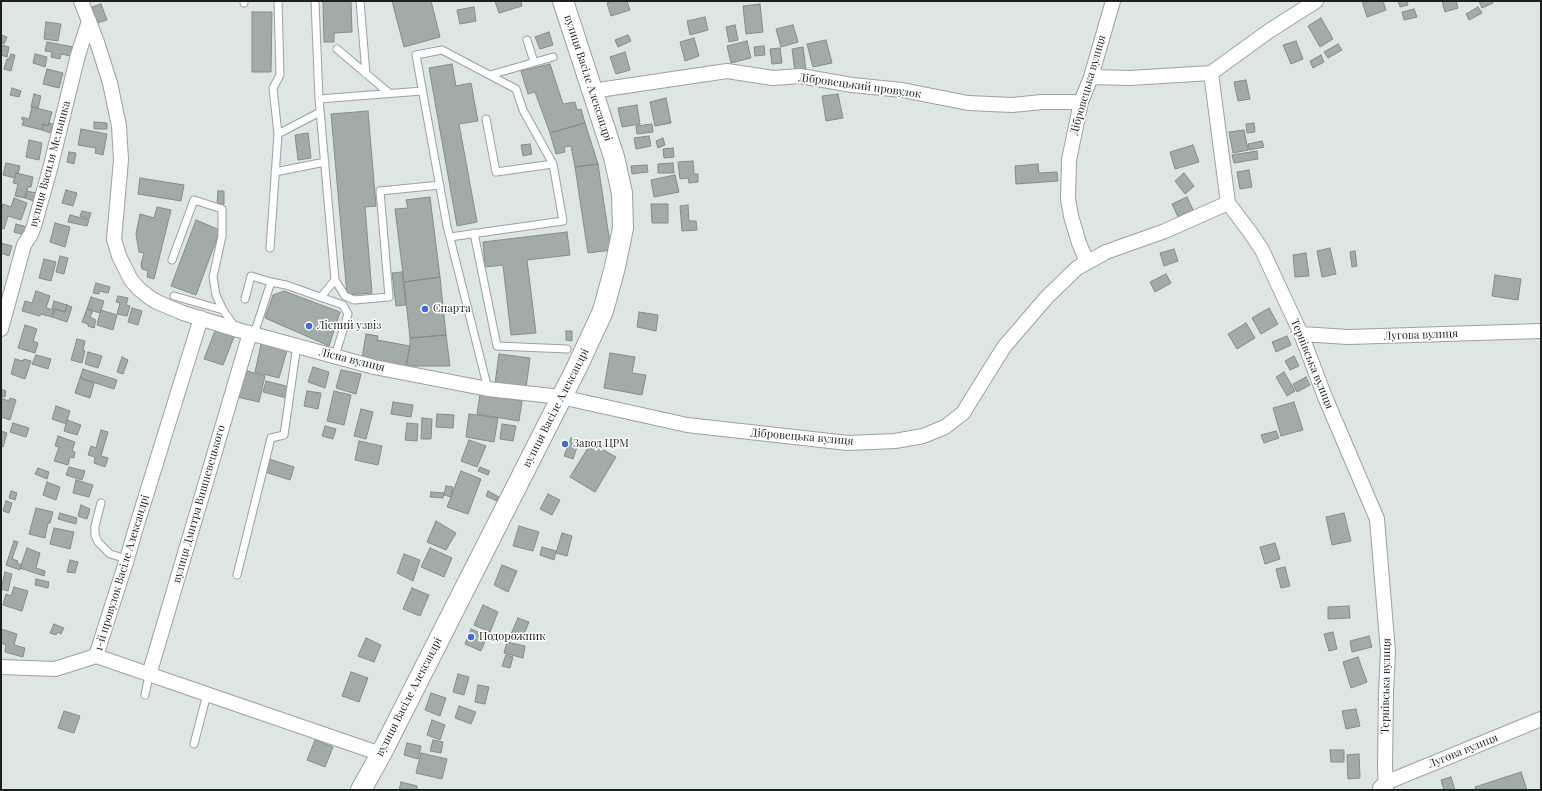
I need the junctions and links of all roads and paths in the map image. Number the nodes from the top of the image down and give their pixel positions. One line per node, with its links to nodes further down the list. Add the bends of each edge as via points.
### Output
1 (82, 1): 8 (street)
2 (278, 1): 24 (lane, via 280,75 273,88)
3 (314, 1): 20 (lane)
4 (360, 1): 14 (lane)
5 (563, 1): 18 (main road, вулиця Васіле Александрі)
6 (1113, 1): 16 (street, Дібровецька вулиця)
7 (1316, 1): 13 (street)
8 (89, 21): 41 (street, Лісна вулиця, via 110,83 119,126 121,160 114,239 124,270 135,285 157,302); 42 (street, вулиця Василя Мельника, via 34,226 24,245)
9 (527, 40): 12 (lane)
10 (337, 49): 14 (lane)
11 (553, 56): 12 (lane)
12 (534, 62): 15 (lane)
13 (1211, 73): 16 (street, via 1130,78); 29 (street, Тернівська вулиця)
14 (366, 74): 19 (lane)
15 (490, 75): 17 (lane, via 442,50 416,55); 26 (lane, via 516,89 523,110)
16 (1091, 76): 21 (street, Дібровецька вулиця)
17 (422, 91): 19 (lane); 28 (lane)
18 (592, 91): 21 (street, Дібровецький провулок, via 727,70 773,78 800,76 902,90 968,103 1012,105); 50 (main road, вулиця Васіле Александрі, via 614,157 622,193 623,228 603,311)
19 (389, 94): 20 (lane)
20 (319, 99): 22 (lane)
21 (1081, 102): 34 (street, Дібровецька вулиця, via 1069,160 1068,199 1079,243)
22 (320, 112): 24 (lane); 25 (lane)
23 (486, 120): 26 (lane, via 496,172)
24 (278, 134): 27 (lane)
25 (325, 162): 27 (lane); 35 (lane)
26 (553, 164): 30 (lane, via 563,221)
27 (275, 172): 32 (lane)
28 (440, 185): 31 (lane); 35 (lane, via 380,191 389,296 354,300 345,296)
29 (1228, 203): 34 (street, Дібровецька вулиця); 45 (street, Тернівська вулиця, via 1262,250)
30 (474, 233): 31 (lane); 47 (lane, via 497,346)
31 (450, 237): 49 (lane)
32 (270, 248)
33 (172, 260): 40 (lane, via 194,200 222,209 222,236 213,277 216,295)
34 (1087, 262): 50 (street, Дібровецька вулиця, via 1077,268 1047,297 1004,347 963,413 945,427 923,436 894,441 848,443 687,426)
35 (335, 280): 38 (lane)
36 (270, 282): 38 (lane); 39 (lane, via 251,276); 44 (lane)
37 (174, 296): 40 (lane)
38 (320, 297): 48 (lane, via 343,305 348,314)
39 (246, 299)
40 (223, 310): 44 (lane)
41 (201, 318): 44 (street, Лісна вулиця); 52 (street, 1-й провулок Васіле Александрі)
42 (1, 329)
43 (1541, 331): 45 (street, Лугова вулиця, via 1348,337)
44 (247, 332): 46 (street, Лісна вулиця); 56 (street, вулиця Дмитра Вишневецького)
45 (1301, 334): 62 (street, Тернівська вулиця, via 1377,519 1388,652)
46 (297, 346): 48 (street, Лісна вулиця); 53 (lane, via 284,435 271,438)
47 (567, 350)
48 (335, 356): 49 (street, Лісна вулиця, via 374,367)
49 (488, 389): 50 (street, Лісна вулиця)
50 (561, 396): 61 (main road, вулиця Васіле Александрі)
51 (101, 503): 52 (lane, via 95,526 98,542 110,554)
52 (127, 559): 54 (street, 1-й провулок Васіле Александрі)
53 (237, 575)
54 (96, 656): 55 (street, via 55,669); 56 (street, 1-й провулок Васіле Александрі)
55 (1, 667)
56 (149, 675): 57 (street, 1-й провулок Васіле Александрі); 58 (lane)
57 (207, 694): 60 (lane); 61 (street, 1-й провулок Васіле Александрі)
58 (145, 695)
59 (1541, 720): 62 (street, Лугова вулиця)
60 (194, 744)
61 (381, 754): 63 (main road, вулиця Васіле Александрі)
62 (1384, 788)
63 (361, 790)

